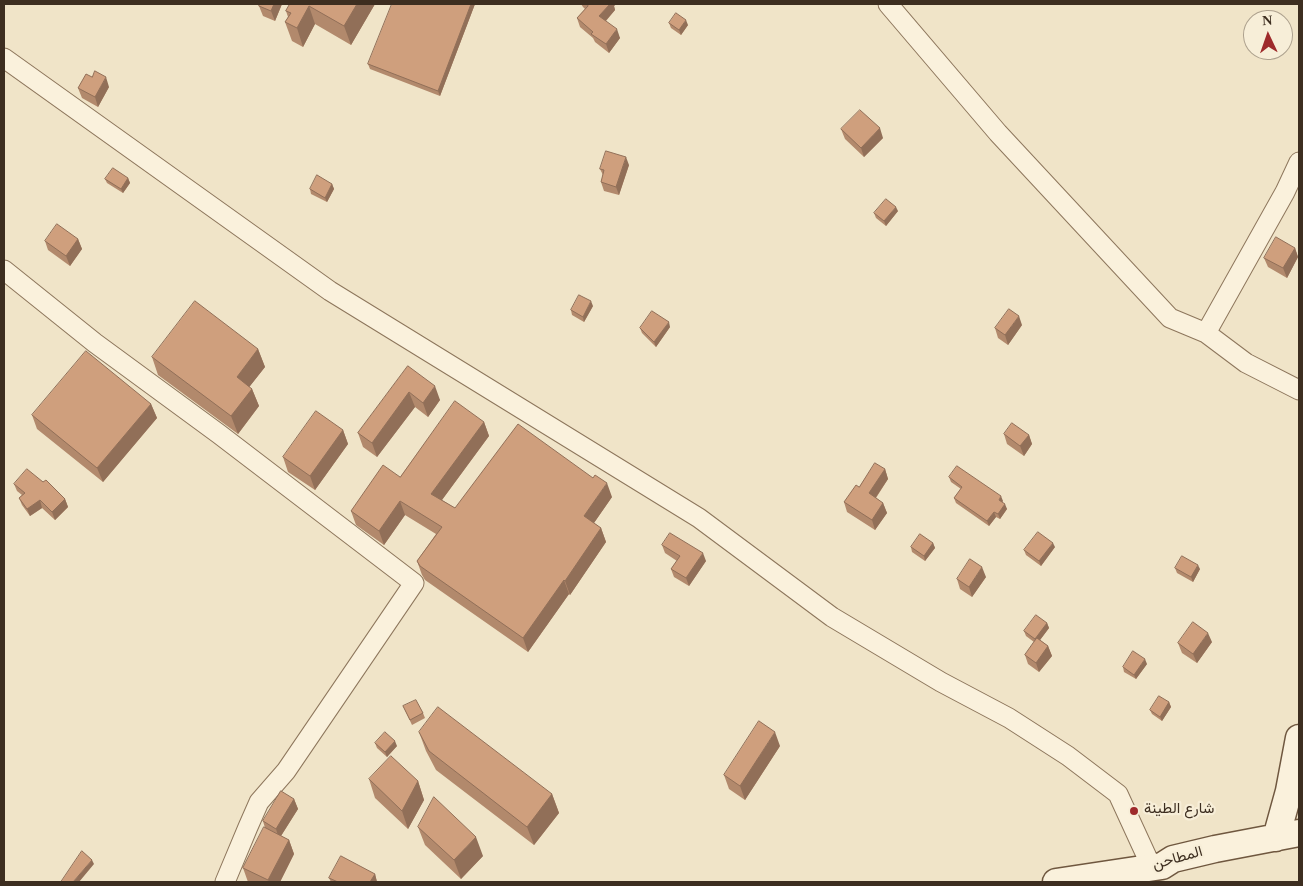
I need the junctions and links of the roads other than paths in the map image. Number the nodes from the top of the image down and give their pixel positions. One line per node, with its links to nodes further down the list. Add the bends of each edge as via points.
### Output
1 (888, 4): 5 (street, via 998,133 1170,318)
2 (4, 58): 9 (street, via 330,291 699,518 832,617 1009,718 1068,756 1118,794)
3 (1299, 162): 5 (street)
4 (4, 270): 10 (street, via 95,343 414,582 286,771 259,802)
5 (1206, 333): 6 (street, via 1246,363)
6 (1299, 390)
7 (1299, 738): 8 (main road, via 1289,791)
8 (1288, 836): 9 (main road, المطاحن, via 1173,859)
9 (1140, 874): 11 (main road, المطاحن)
10 (225, 882)
11 (1056, 882)

